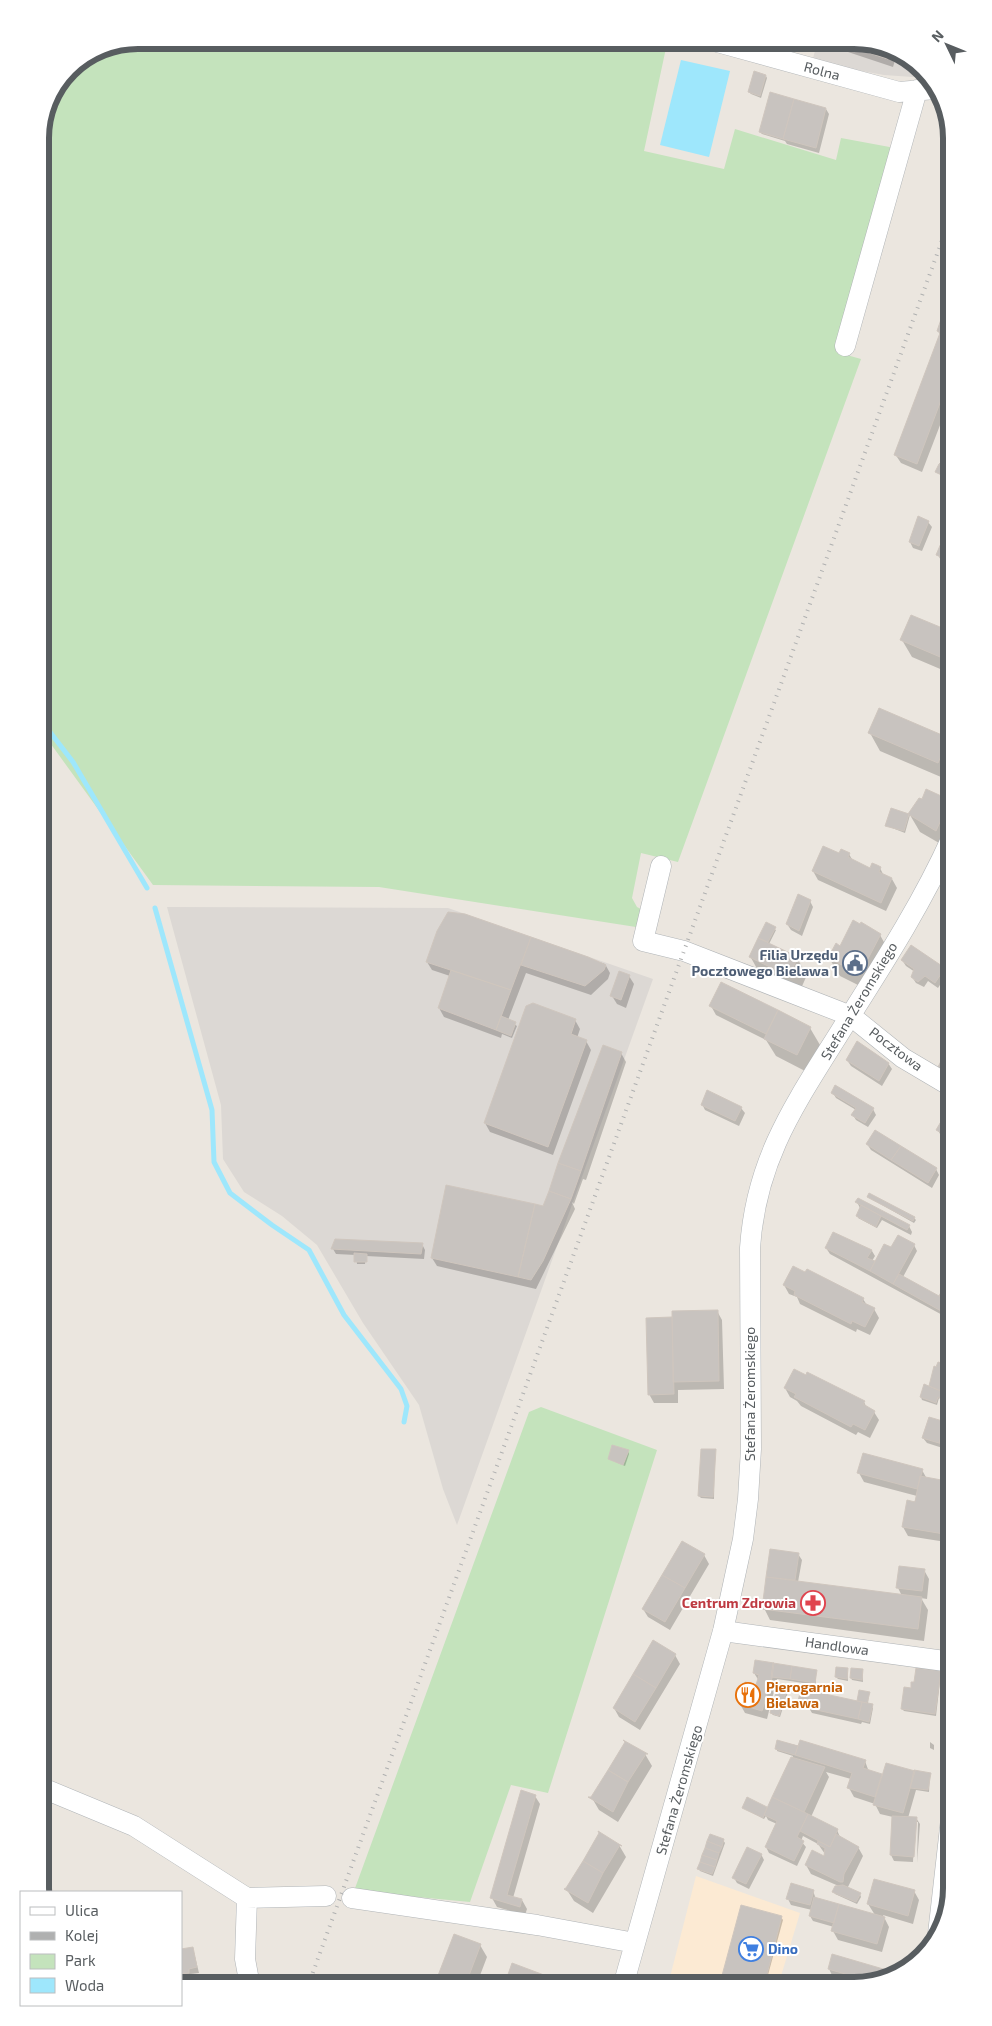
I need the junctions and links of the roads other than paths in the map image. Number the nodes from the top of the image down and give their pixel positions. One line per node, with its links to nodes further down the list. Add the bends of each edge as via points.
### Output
1 (743, 49): 2 (street, Rolna, via 899,92)
2 (926, 89): 3 (street)
3 (845, 346)
4 (943, 855): 6 (street, Stefana Żeromskiego, via 924,894)
5 (661, 866): 6 (street, Pocztowa, via 643,941 684,951)
6 (851, 1016): 7 (street, Pocztowa, via 903,1058); 8 (street, Stefana Żeromskiego, via 783,1126 767,1162 755,1202 750,1265 750,1481 738,1566)
7 (943, 1082)
8 (723, 1631): 9 (street, Handlowa); 14 (street, Stefana Żeromskiego)
9 (943, 1661)
10 (49, 1791): 12 (street, via 134,1826)
11 (326, 1896): 12 (street)
12 (246, 1898): 15 (street, via 245,1959)
13 (352, 1898): 14 (street, via 537,1924)
14 (635, 1943): 16 (street, Stefana Żeromskiego)
15 (248, 1977)
16 (626, 1977)

